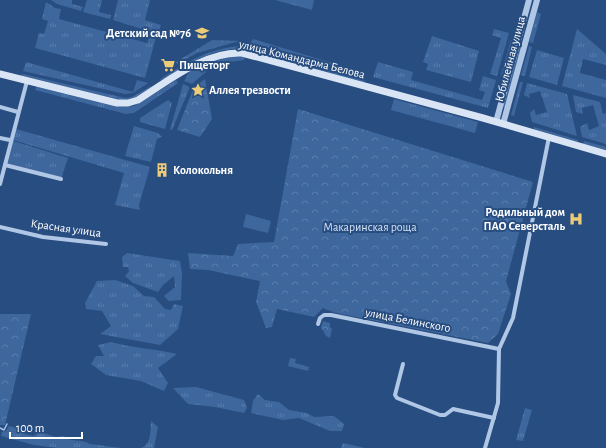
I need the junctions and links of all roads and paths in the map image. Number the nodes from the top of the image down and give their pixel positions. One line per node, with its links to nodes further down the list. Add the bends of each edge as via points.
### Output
1 (529, 0): 3 (street, Юбилейная улица)
2 (537, 0): 4 (street, Юбилейная улица)
3 (527, 8): 4 (street); 9 (street, Юбилейная улица)
4 (535, 10): 10 (street, Юбилейная улица)
5 (0, 74): 6 (main road, улица Командарма Белова)
6 (27, 81): 8 (street); 9 (main road, улица Командарма Белова, via 117,103 128,103 138,100 207,58 222,53 242,53)
7 (0, 107): 8 (street)
8 (18, 112): 13 (street)
9 (496, 122): 10 (main road, улица Командарма Белова)
10 (504, 124): 11 (main road, улица Командарма Белова)
11 (549, 137): 14 (main road, улица Командарма Белова); 21 (street, via 513,318)
12 (0, 138): 13 (street)
13 (10, 140): 15 (street)
14 (606, 154)
15 (5, 165): 16 (street); 17 (street)
16 (61, 179)
17 (0, 184)
18 (0, 227): 19 (street, Красная улица, via 43,237)
19 (106, 244)
20 (318, 324): 21 (street, улица Белинского, via 324,315 331,315)
21 (499, 349): 23 (street, via 498,403)
22 (403, 364): 23 (street, via 394,395 397,398 440,415 445,415 453,409)
23 (494, 418): 24 (street)
24 (485, 448)

